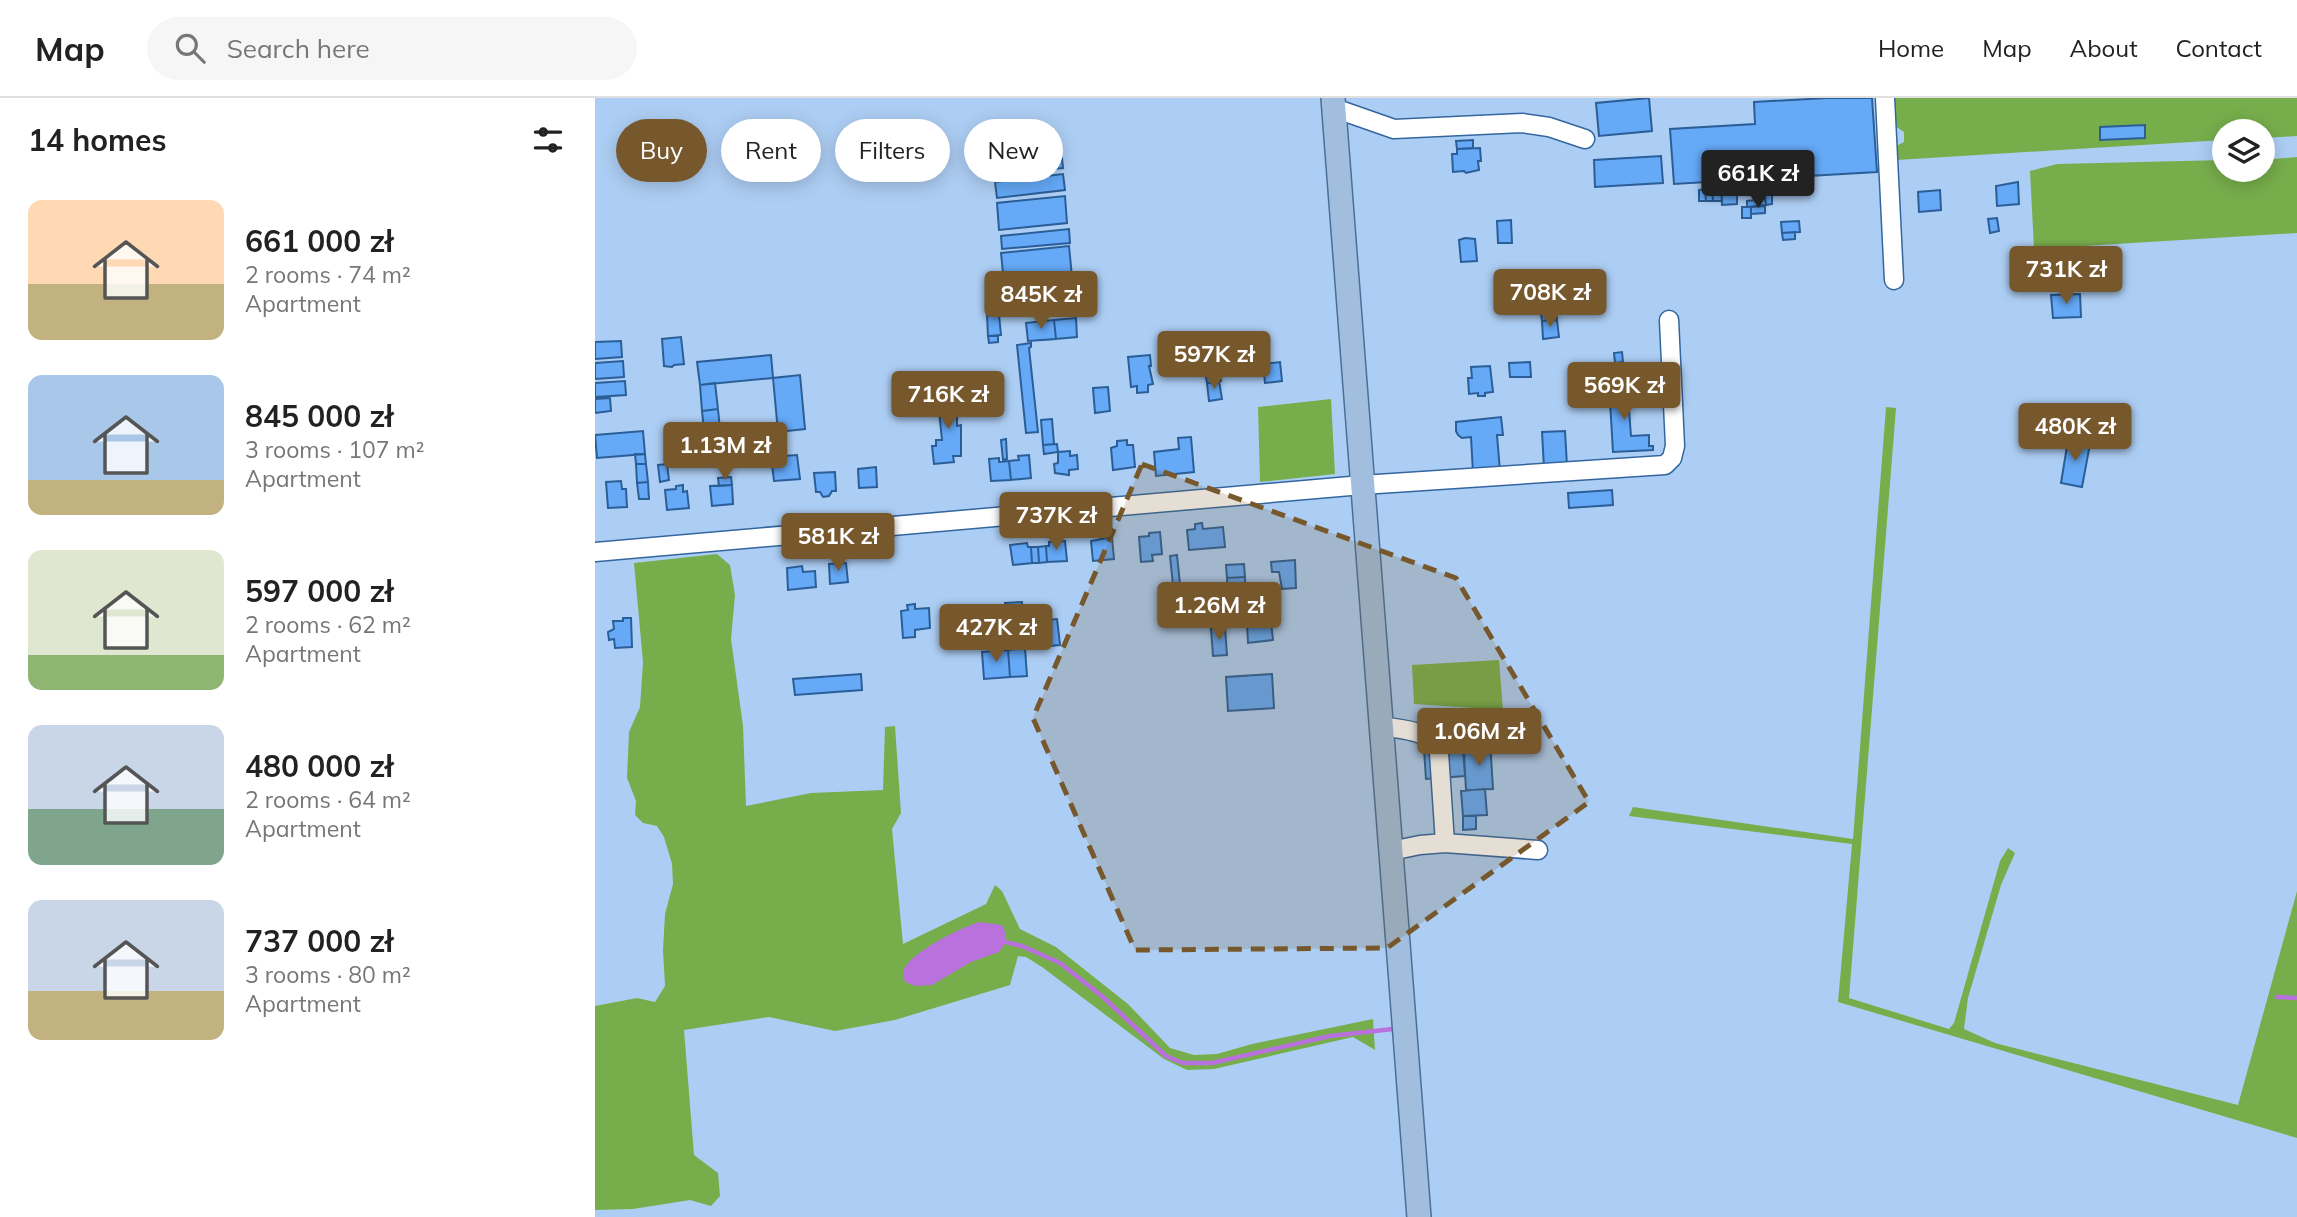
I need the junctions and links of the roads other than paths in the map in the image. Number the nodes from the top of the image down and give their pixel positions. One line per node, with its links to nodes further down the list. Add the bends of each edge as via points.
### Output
1 (1885, 98): 4 (street)
2 (1334, 103): 3 (street, via 1394,129 1522,124); 6 (main road)
3 (1585, 139)
4 (1894, 280)
5 (1669, 320): 6 (street, via 1675,446 1665,465)
6 (1362, 485): 7 (street); 8 (main road)
7 (595, 552)
8 (1381, 726): 9 (street, via 1419,733 1436,744); 11 (main road)
9 (1445, 843): 10 (street); 11 (street)
10 (1538, 850)
11 (1391, 851): 12 (main road)
12 (1419, 1217)

